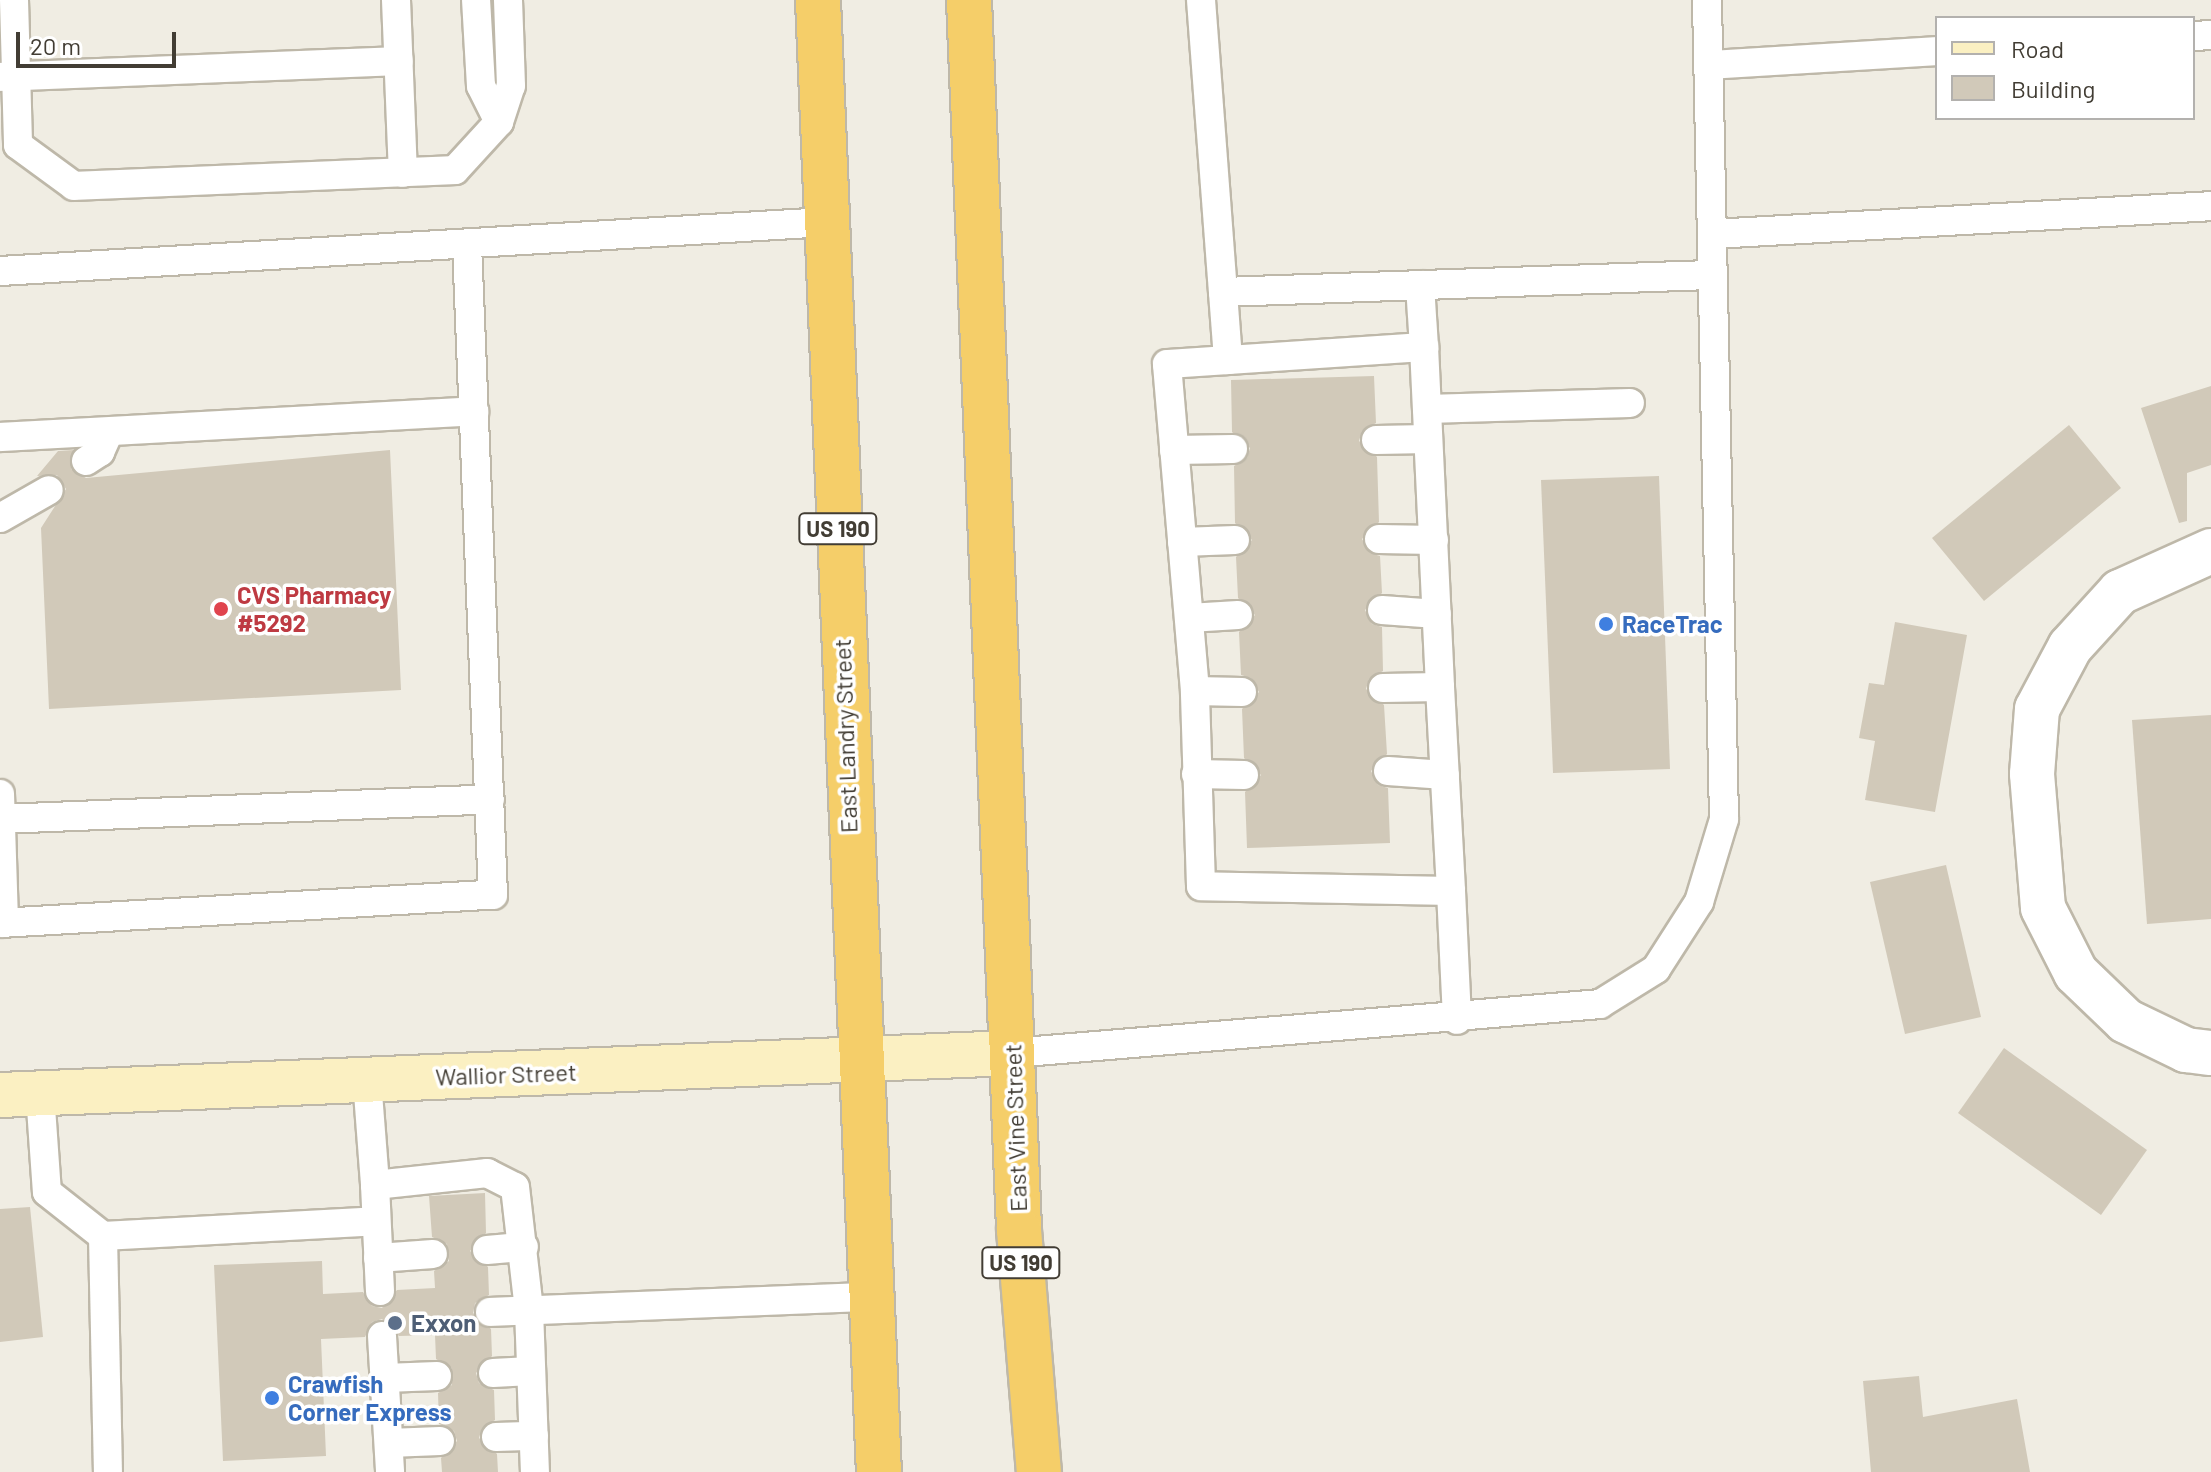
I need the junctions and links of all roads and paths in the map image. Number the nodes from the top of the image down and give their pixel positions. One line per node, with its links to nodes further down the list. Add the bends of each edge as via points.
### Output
1 (14, 0): 12 (lane)
2 (396, 0): 10 (lane)
3 (476, 0): 13 (lane, via 481,86)
4 (508, 0): 13 (lane, via 511,86)
5 (818, 0): 16 (highway, East Landry Street / US 190)
6 (969, 0): 60 (highway, East Vine Street / US 190)
7 (1201, 0): 22 (lane)
8 (1707, 0): 11 (lane)
9 (1935, 51): 11 (lane)
10 (399, 61): 12 (lane); 14 (lane)
11 (1709, 65): 17 (lane)
12 (9, 76): 14 (lane, via 18,145 74,186)
13 (499, 122): 14 (lane, via 455,170)
14 (403, 173)
15 (2211, 206): 17 (lane)
16 (826, 222): 18 (lane); 62 (highway, East Landry Street / US 190)
17 (1713, 234): 20 (lane)
18 (467, 245): 19 (lane); 27 (lane)
19 (0, 271)
20 (1712, 275): 21 (lane); 59 (lane, via 1724,819 1699,902 1656,969 1600,1004)
21 (1420, 285): 22 (lane); 23 (lane)
22 (1223, 292): 24 (lane)
23 (1424, 347): 24 (lane); 26 (lane)
24 (1228, 360): 33 (lane, via 1167,364)
25 (1630, 403): 26 (lane)
26 (1427, 409): 30 (lane)
27 (474, 411): 28 (lane); 55 (lane)
28 (108, 434): 29 (lane); 34 (lane, via 100,452)
29 (0, 437)
30 (1428, 439): 31 (lane); 39 (lane)
31 (1376, 440)
32 (1233, 449): 33 (lane)
33 (1174, 450): 40 (lane)
34 (86, 461)
35 (49, 490): 36 (lane)
36 (0, 518)
37 (1379, 539): 39 (lane)
38 (1235, 540): 40 (lane)
39 (1434, 540): 43 (lane)
40 (1182, 542): 45 (lane)
41 (2211, 551): 61 (street, via 2120,592 2070,647 2037,709 2032,774 2043,908 2076,973 2126,1021 2186,1050)
42 (1382, 610): 43 (lane)
43 (1437, 614): 46 (lane)
44 (1238, 615): 45 (lane)
45 (1189, 618): 48 (lane)
46 (1440, 687): 47 (lane); 53 (lane)
47 (1383, 688)
48 (1195, 691): 49 (lane); 51 (lane)
49 (1242, 692)
50 (1388, 771): 53 (lane)
51 (1196, 774): 52 (lane); 57 (lane, via 1201,886)
52 (1244, 775)
53 (1445, 775): 57 (lane)
54 (0, 794): 56 (lane)
55 (490, 799): 56 (lane); 58 (lane, via 493,895)
56 (1, 819): 58 (lane)
57 (1451, 891): 59 (lane)
58 (2, 923)
59 (1457, 1020): 60 (lane)
60 (1012, 1053): 62 (street, Wallior Street); 89 (highway, East Vine Street / US 190)
61 (2211, 1053)
62 (857, 1058): 63 (street, Wallior Street); 73 (highway, East Landry Street / US 190)
63 (367, 1080): 64 (street, Wallior Street); 65 (lane)
64 (20, 1094): 67 (lane, via 47,1192)
65 (375, 1185): 66 (lane); 68 (lane, via 487,1173 515,1187)
66 (376, 1221): 67 (lane); 71 (lane)
67 (103, 1236): 85 (lane)
68 (524, 1247): 69 (lane); 74 (lane)
69 (487, 1250)
70 (433, 1254): 71 (lane)
71 (378, 1258): 72 (lane)
72 (380, 1291)
73 (869, 1297): 74 (lane); 88 (highway, East Landry Street / US 190)
74 (529, 1310): 75 (lane); 77 (lane)
75 (490, 1312)
76 (382, 1336): 80 (lane)
77 (531, 1371): 78 (lane); 81 (lane)
78 (493, 1373)
79 (437, 1376): 80 (lane)
80 (385, 1378): 84 (lane)
81 (534, 1436): 82 (lane); 87 (lane)
82 (496, 1437)
83 (440, 1441): 84 (lane)
84 (389, 1443): 86 (lane)
85 (108, 1472)
86 (390, 1472)
87 (535, 1472)
88 (879, 1472)
89 (1039, 1472)

